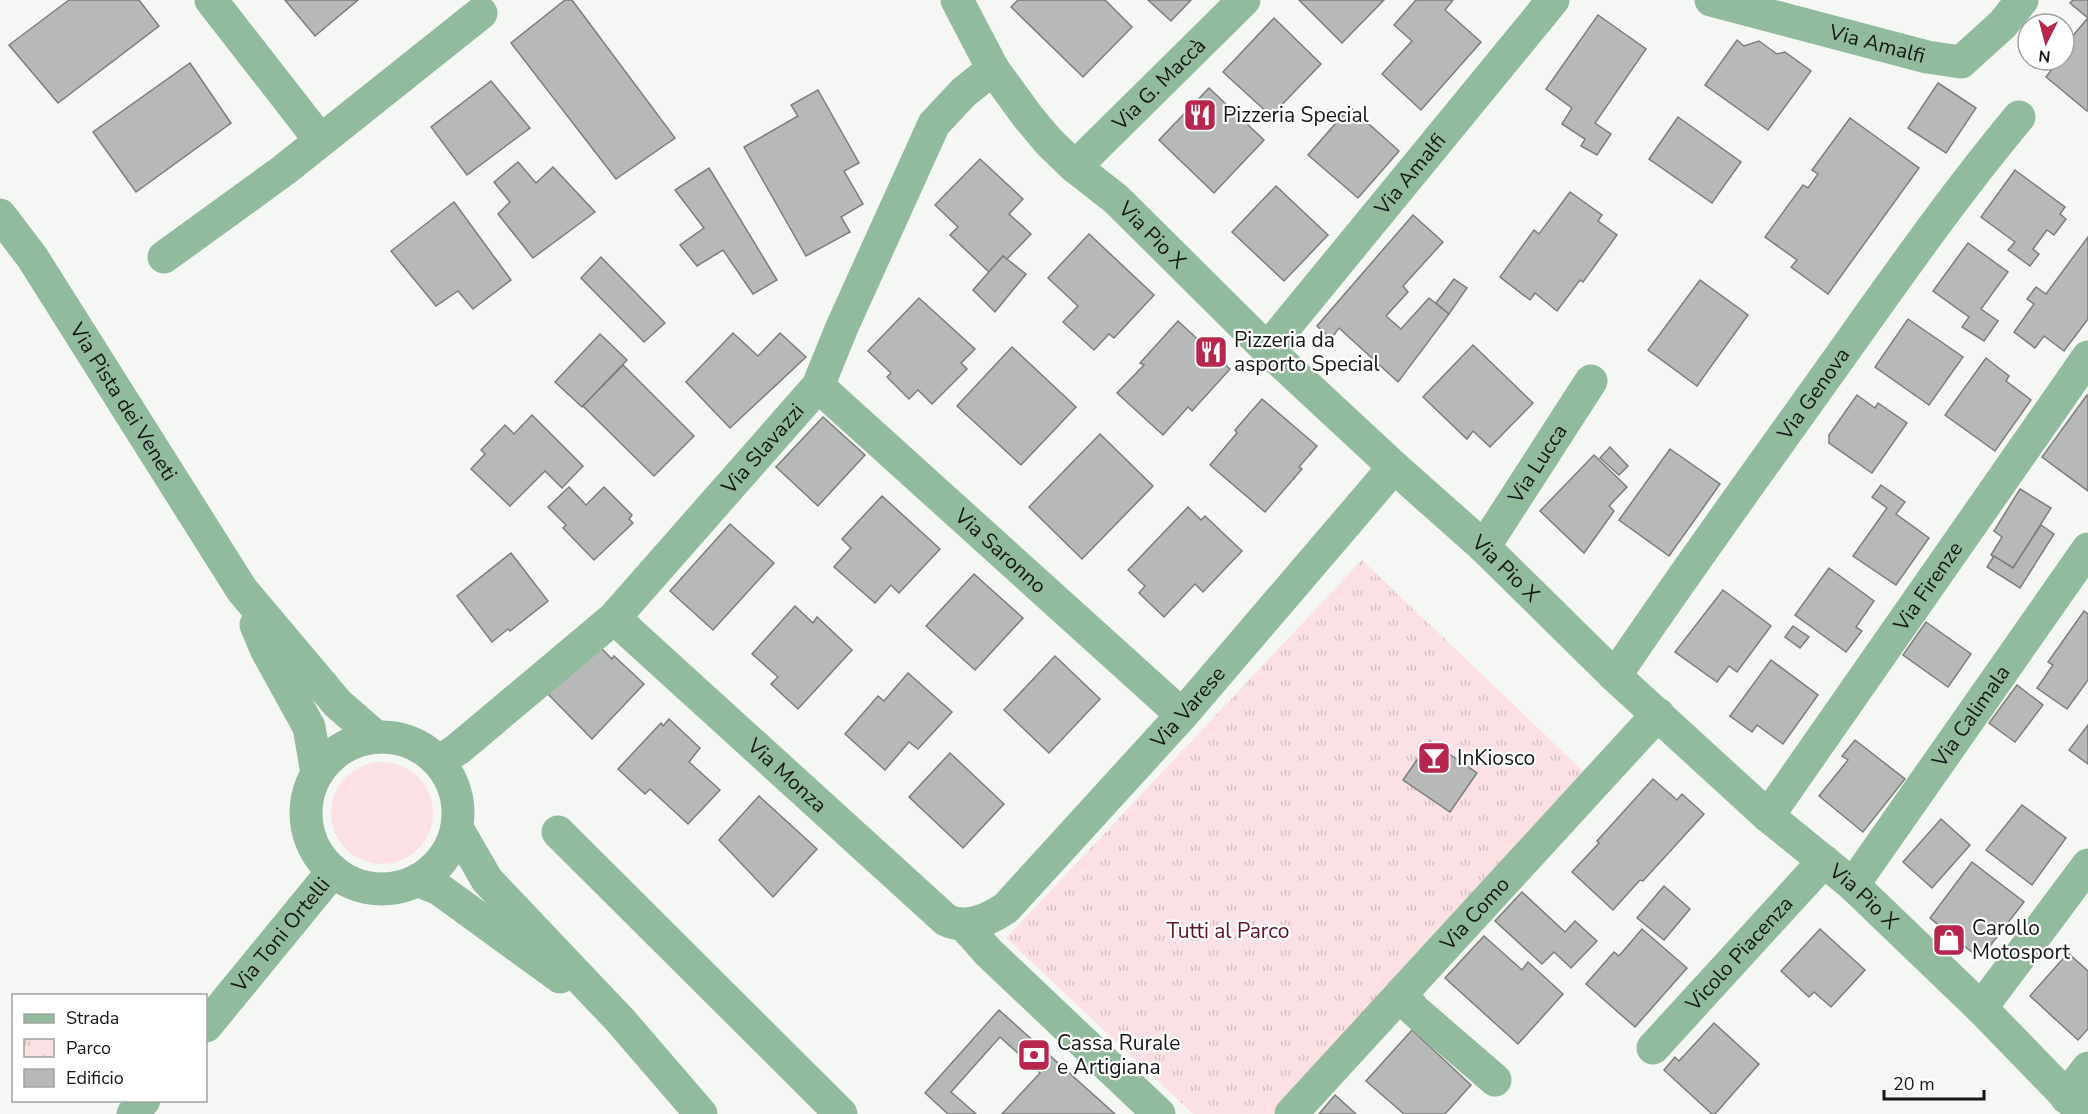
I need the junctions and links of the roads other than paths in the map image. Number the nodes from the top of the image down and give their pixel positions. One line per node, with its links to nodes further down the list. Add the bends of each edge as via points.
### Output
1 (211, 0): 10 (street)
2 (957, 0): 8 (street, Via Pio X)
3 (1244, 0): 11 (street, Via G. Maccà)
4 (1553, 0): 14 (street, Via Amalfi)
5 (1711, 0): 6 (street, Via Amalfi, via 1916,54 1961,62)
6 (2022, 0)
7 (481, 13): 10 (street)
8 (993, 69): 11 (street, Via Pio X, via 1042,134); 17 (street, Via Slavazzi, via 934,124)
9 (2019, 117): 23 (street, Via Genova, via 1983,159 1912,257)
10 (320, 140): 13 (street)
11 (1075, 167): 14 (street, Via Pio X, via 1116,199)
12 (0, 215): 21 (street, Via Pista dei Veneti, via 32,257)
13 (164, 257)
14 (1267, 349): 18 (street, Via Pio X)
15 (2088, 357): 29 (street, Via Firenze)
16 (1592, 381): 19 (street, Via Lucca)
17 (818, 386): 22 (street, Via Slavazzi); 25 (street, Via Saronno)
18 (1394, 467): 19 (street, Via Pio X); 25 (street, Via Varese)
19 (1484, 547): 23 (street, Via Pio X)
20 (2088, 549): 36 (street, Via Calimala)
21 (242, 590): 26 (street, Via Pista dei Veneti, via 338,704); 28 (street, Via Pista dei Veneti, via 267,651 309,727)
22 (614, 618): 27 (street, Via Slavazzi); 37 (street, Via Monza, via 946,920)
23 (1615, 676): 24 (street, Via Pio X)
24 (1658, 714): 29 (street, Via Pio X); 38 (street, Via Como)
25 (1182, 715): 37 (street, Via Varese, via 1006,908)
26 (376, 737): 27 (street, Via Pista dei Veneti, via 400,738 421,747); 28 (street, Via Pista dei Veneti, via 342,748)
27 (439, 762): 30 (street, Via Pista dei Veneti, via 456,793)
28 (317, 773): 34 (street, Via Pista dei Veneti, via 306,814 309,835)
29 (1768, 816): 32 (street, Via Pio X)
30 (457, 828): 35 (street, Via Pista dei Veneti, via 449,850 436,867); 40 (street, via 487,879)
31 (558, 832): 49 (street)
32 (1824, 861): 36 (street, Via Pio X); 42 (street, Vicolo Piacenza)
33 (2088, 865): 39 (street)
34 (333, 871): 35 (street, Via Pista dei Veneti, via 352,883 374,889 397,888); 41 (street, Via Toni Ortelli)
35 (418, 880): 40 (street, via 439,889)
36 (1853, 885): 39 (street, Via Pio X)
37 (964, 925): 50 (street)
38 (1406, 990): 44 (street, via 1407,1001 1414,1010); 51 (street, Via Como)
39 (1981, 1008): 46 (street, Via Pio X)
40 (620, 1020): 48 (street)
41 (207, 1025)
42 (1653, 1048)
43 (2088, 1068): 46 (street)
44 (1495, 1080)
45 (143, 1102): 47 (street)
46 (2075, 1105)
47 (133, 1114)
48 (701, 1114)
49 (842, 1114)
50 (1159, 1114)
51 (1292, 1114)

